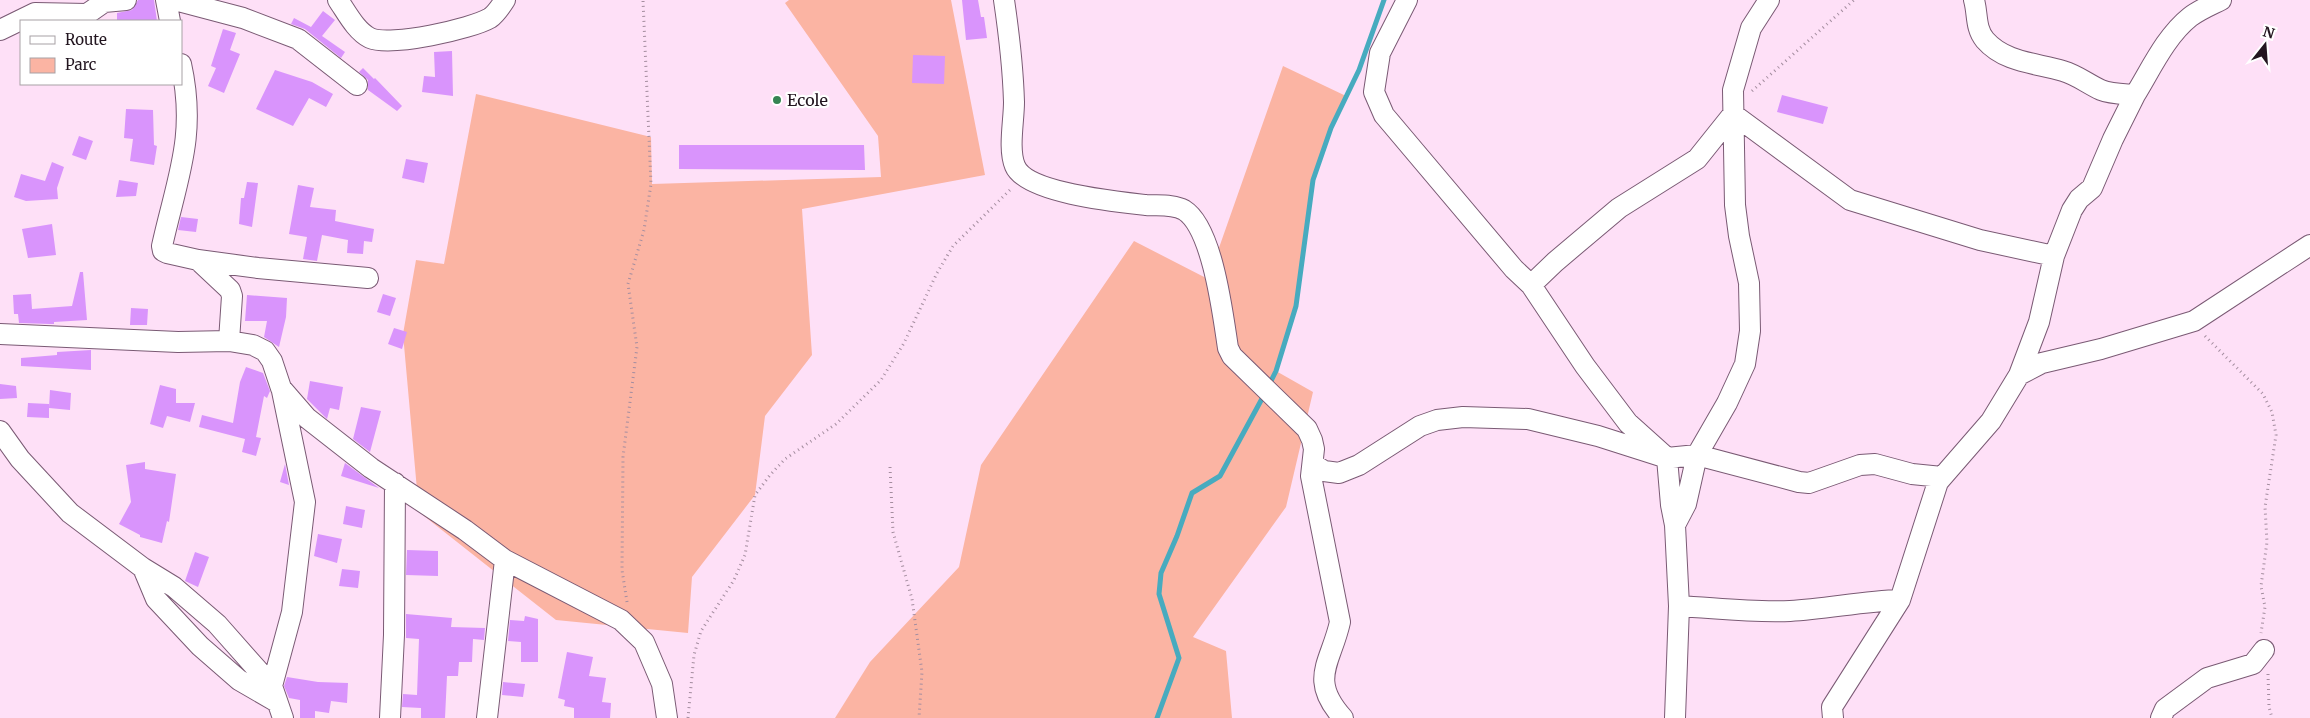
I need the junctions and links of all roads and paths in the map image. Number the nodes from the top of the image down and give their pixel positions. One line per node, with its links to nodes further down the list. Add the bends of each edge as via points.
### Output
1 (126, 0): 13 (street)
2 (166, 0): 15 (street)
3 (175, 0): 18 (street, via 243,18 298,39)
4 (338, 0): 5 (street, via 363,34 388,42 474,26 492,16)
5 (505, 0)
6 (643, 0): 43 (path, via 651,184 644,230 628,284 637,348 623,458 622,570)
7 (1004, 0): 21 (street, via 1013,66 1012,153 1015,167)
8 (1407, 0): 26 (street, via 1380,53 1374,92 1384,115 1514,269)
9 (1769, 0): 20 (street, via 1751,28 1733,90)
10 (1854, 0): 20 (path, via 1752,91)
11 (1974, 0): 19 (street, via 1978,27 1985,40 1998,52 2080,77 2102,90)
12 (2221, 0): 19 (street, via 2190,17 2181,26)
13 (106, 1): 14 (street, via 87,14)
14 (21, 10): 16 (street)
15 (170, 20)
16 (0, 30)
17 (182, 68): 24 (street, via 187,91 185,156 162,246 167,253)
18 (357, 85)
19 (2136, 95): 23 (street, via 2092,188 2072,210)
20 (1733, 114): 23 (street, via 1850,200 1980,240); 26 (street, via 1697,159 1619,208); 33 (street, via 1735,205 1749,283 1750,331 1745,364)
21 (1023, 177): 35 (street, via 1078,196 1184,210 1211,254 1232,356 1307,429 1312,440); 50 (path, via 953,246 882,380 836,424 785,459 755,495 745,555 734,580 701,631 694,655)
22 (2310, 245): 27 (street)
23 (2054, 256): 30 (street, via 2039,322)
24 (198, 260): 25 (street); 29 (street, via 230,290)
25 (368, 278)
26 (1532, 285): 34 (street, via 1585,366 1628,423)
27 (2194, 321): 30 (street, via 2042,363); 45 (path, via 2263,394 2272,412 2276,435 2266,507 2261,586 2265,607 2260,630)
28 (0, 334): 29 (street, via 178,342)
29 (229, 341): 31 (street, via 265,350)
30 (2019, 375): 37 (street, via 1991,421)
31 (281, 388): 38 (street, via 307,418 370,468); 46 (street, via 305,502)
32 (0, 431): 41 (street, via 20,459 70,513)
33 (1697, 455): 34 (street); 37 (street, via 1809,483 1876,464 1912,474); 39 (street, via 1686,504)
34 (1667, 458): 35 (street, via 1598,436 1528,419 1462,417 1420,426 1359,465 1339,473); 39 (street)
35 (1313, 464): 52 (street, via 1311,476 1340,622 1323,680 1328,696)
36 (890, 467): 51 (path, via 892,532 912,599 921,662)
37 (1942, 477): 42 (street)
38 (395, 483): 40 (street); 47 (street)
39 (1675, 525): 44 (street)
40 (505, 560): 48 (street); 49 (street, via 621,620 644,642 662,684)
41 (144, 568): 46 (street, via 174,587 217,624); 46 (street, via 156,599 200,646 239,680)
42 (1900, 600): 44 (street, via 1873,600 1771,612); 54 (street, via 1832,707)
43 (627, 604)
44 (1679, 606): 53 (street)
45 (2264, 650): 55 (street, via 2252,664 2207,678 2165,709); 56 (path)
46 (277, 702)
47 (390, 718)
48 (486, 718)
49 (667, 718)
50 (688, 718)
51 (919, 718)
52 (1343, 718)
53 (1674, 718)
54 (1834, 718)
55 (2161, 718)
56 (2272, 718)

